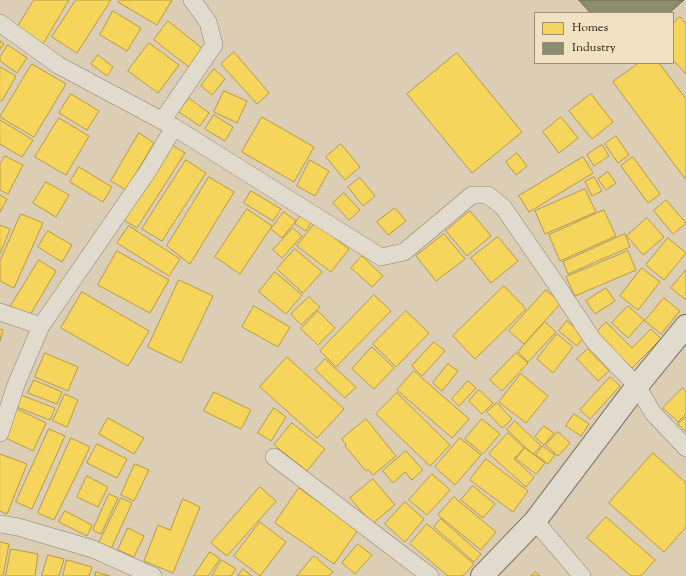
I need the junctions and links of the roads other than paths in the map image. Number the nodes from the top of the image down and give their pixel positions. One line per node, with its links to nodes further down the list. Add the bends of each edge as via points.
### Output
1 (192, 0): 3 (street, via 208,22 214,45)
2 (0, 23): 3 (street, via 58,65)
3 (168, 124): 5 (street, via 148,171); 7 (street, via 381,257 404,252 472,195 488,195 503,206 593,340)
4 (0, 312): 5 (street)
5 (41, 326): 8 (street, via 17,382)
6 (686, 326): 7 (main road)
7 (637, 386): 9 (street, via 653,413); 11 (main road)
8 (0, 433)
9 (686, 448)
10 (274, 458): 14 (street)
11 (535, 522): 15 (main road); 16 (street)
12 (0, 524): 13 (street, via 93,549)
13 (154, 576)
14 (430, 576)
15 (482, 576)
16 (582, 576)

